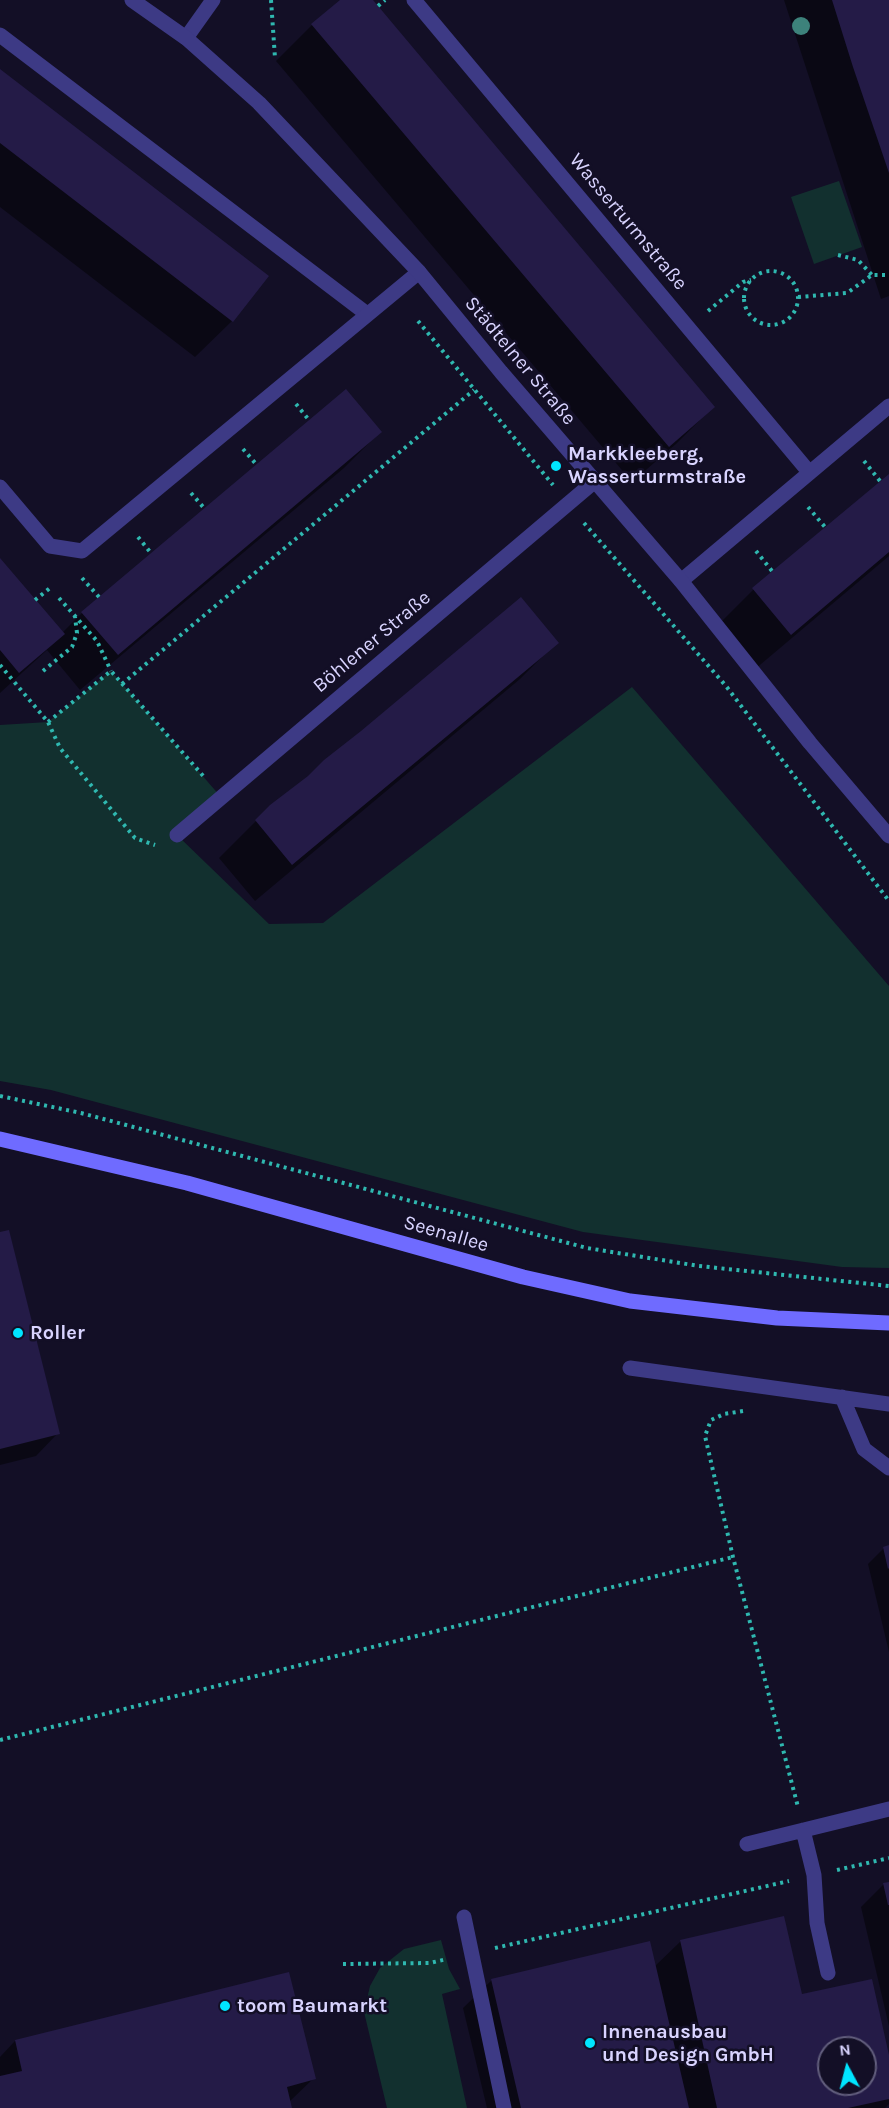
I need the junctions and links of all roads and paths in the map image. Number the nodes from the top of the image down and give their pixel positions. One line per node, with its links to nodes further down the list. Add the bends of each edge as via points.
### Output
1 (132, 0): 8 (street, Städtelner Straße)
2 (213, 0): 8 (street)
3 (271, 0): 9 (path)
4 (385, 0): 6 (path)
5 (414, 0): 18 (street, Wasserturmstraße)
6 (378, 6)
7 (0, 35): 16 (street)
8 (186, 38): 11 (street, Städtelner Straße, via 259,103)
9 (275, 58)
10 (838, 255): 12 (path, via 858,260)
11 (419, 272): 16 (street); 27 (street, Städtelner Straße)
12 (872, 275): 13 (path); 15 (path, via 848,293)
13 (889, 275)
14 (751, 280): 15 (path, via 770,271 780,273 790,278); 15 (path, via 744,300 747,310 762,324 783,323 797,307); 18 (path, via 743,282)
15 (798, 297)
16 (367, 314): 30 (street, via 82,551 50,546)
17 (418, 321): 19 (path)
18 (688, 326): 26 (street, Wasserturmstraße)
19 (474, 390): 29 (path); 50 (path)
20 (293, 400): 22 (path)
21 (889, 406): 26 (street)
22 (309, 420)
23 (240, 444): 25 (path)
24 (861, 458): 28 (path)
25 (256, 464)
26 (809, 472): 41 (street)
27 (594, 481): 41 (street, Städtelner Straße); 53 (street, Böhlener Straße)
28 (880, 481)
29 (554, 486)
30 (0, 487)
31 (188, 489): 33 (path)
32 (806, 505): 35 (path)
33 (204, 508)
34 (583, 521): 55 (path, via 726,686)
35 (825, 527)
36 (135, 533): 38 (path)
37 (753, 549): 39 (path)
38 (151, 553)
39 (772, 571)
40 (82, 578): 43 (path)
41 (681, 581): 54 (street, Städtelner Straße)
42 (50, 588): 45 (path)
43 (99, 597)
44 (59, 598): 46 (path)
45 (35, 600)
46 (75, 616): 48 (path, via 72,647); 49 (path, via 97,641)
47 (0, 665): 51 (path)
48 (43, 671)
49 (111, 671): 50 (path); 51 (path)
50 (122, 684): 52 (path)
51 (48, 722): 53 (path, via 60,748 135,838 155,845)
52 (211, 785)
53 (177, 836)
54 (889, 836)
55 (889, 901)
56 (0, 1096): 58 (path, via 81,1113 587,1248 699,1266)
57 (0, 1139): 59 (main road, Seenallee, via 187,1183 523,1277 630,1301 777,1318)
58 (889, 1286)
59 (889, 1323)
60 (630, 1368): 61 (street)
61 (842, 1397): 62 (street); 64 (street, via 864,1449)
62 (889, 1404)
63 (753, 1409): 65 (path, via 711,1420 705,1436)
64 (889, 1468)
65 (733, 1557): 66 (path); 68 (path)
66 (0, 1740)
67 (889, 1809): 68 (street)
68 (803, 1830): 69 (street); 71 (street)
69 (747, 1844)
70 (889, 1858): 71 (path)
71 (814, 1875): 73 (path); 75 (street, via 817,1923)
72 (464, 1917): 73 (street)
73 (471, 1953): 74 (path, via 430,1963); 76 (street)
74 (343, 1964)
75 (828, 1973)
76 (504, 2108)

